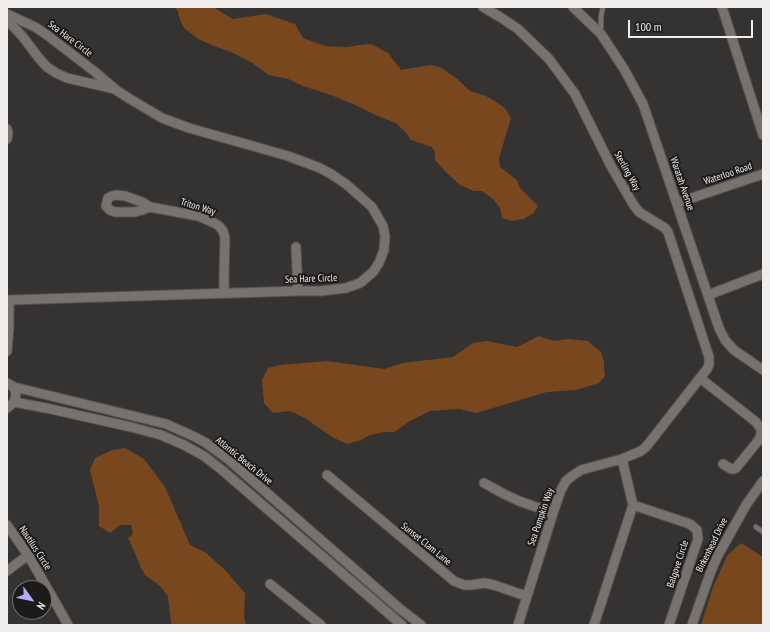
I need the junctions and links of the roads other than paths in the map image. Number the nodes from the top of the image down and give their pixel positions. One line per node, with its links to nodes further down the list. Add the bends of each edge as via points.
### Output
1 (483, 7): 22 (street, Sterling Way, via 518,29 549,59 574,94 633,204 668,232 709,356)
2 (572, 7): 7 (street, Waratah Avenue)
3 (602, 7): 7 (lane)
4 (722, 7): 10 (street)
5 (7, 14): 8 (street, Sea Hare Circle, via 47,35)
6 (7, 20): 8 (street, Sea Hare Circle, via 47,67 56,73 80,82)
7 (601, 34): 13 (street, Waratah Avenue, via 643,104)
8 (116, 90): 17 (street, Sea Hare Circle, via 162,118 320,168 346,184 372,207 383,226 385,236 384,250 373,272 360,283 346,288)
9 (7, 129): 11 (street)
10 (763, 136)
11 (7, 139)
12 (763, 174): 13 (street, Waterloo Road)
13 (677, 203): 19 (street, Waratah Avenue)
14 (150, 207): 18 (street, Triton Way, via 198,216 219,226 225,238)
15 (296, 247): 17 (street)
16 (763, 274): 19 (street)
17 (298, 291): 18 (street, Sea Hare Circle)
18 (224, 293): 20 (street, Sea Hare Circle)
19 (708, 295): 23 (street, Waratah Avenue, via 725,340 734,350)
20 (8, 298): 21 (street, Sea Hare Circle)
21 (7, 351)
22 (707, 369): 24 (street, Sea Pumpkin Way)
23 (763, 370)
24 (700, 378): 30 (street, Sea Pumpkin Way, via 646,447); 32 (street, via 756,422 761,430 758,441 736,468 731,469)
25 (7, 380): 26 (street)
26 (9, 385): 27 (street, via 16,395); 28 (street, Atlantic Beach Drive)
27 (9, 406): 29 (street, Atlantic Beach Drive, via 46,408)
28 (133, 417): 29 (street); 31 (street, Atlantic Beach Drive, via 166,424 180,430)
29 (131, 427): 33 (street, Atlantic Beach Drive, via 172,439 204,456)
30 (622, 459): 37 (street); 38 (street, Sea Pumpkin Way, via 581,470 572,476 561,490)
31 (229, 460): 33 (street); 42 (street, Atlantic Beach Drive)
32 (723, 464)
33 (222, 470): 43 (street, Atlantic Beach Drive)
34 (327, 476): 47 (street, Sunset Clam Lane, via 454,581 464,585 494,585)
35 (763, 481): 57 (street, Birkenhead Drive, via 746,505 717,557)
36 (484, 483): 38 (street, via 519,502)
37 (633, 505): 55 (street); 56 (street, Balgove Circle, via 690,524 697,530 698,539)
38 (553, 513): 47 (street, Sea Pumpkin Way)
39 (7, 525): 44 (street, Nautilus Circle)
40 (756, 527): 41 (lane)
41 (763, 532)
42 (314, 535): 43 (street); 48 (street, Atlantic Beach Drive)
43 (307, 543): 49 (street, Atlantic Beach Drive)
44 (28, 555): 45 (street); 50 (street, Nautilus Circle)
45 (7, 571)
46 (270, 584): 51 (street)
47 (526, 596): 54 (street, Sea Pumpkin Way)
48 (399, 608): 49 (street); 53 (street, Atlantic Beach Drive)
49 (392, 617): 52 (street, Atlantic Beach Drive)
50 (68, 625)
51 (321, 625)
52 (402, 625)
53 (421, 625)
54 (518, 625)
55 (594, 625)
56 (669, 625)
57 (692, 625)

